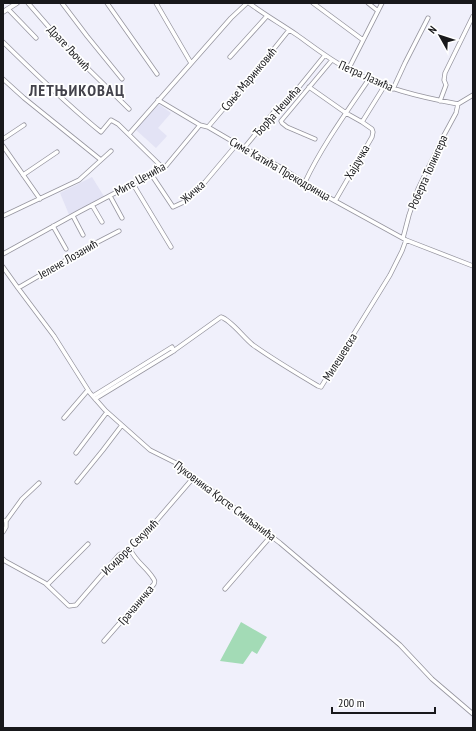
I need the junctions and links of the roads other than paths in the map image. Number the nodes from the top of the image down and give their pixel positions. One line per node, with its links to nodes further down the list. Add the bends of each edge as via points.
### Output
1 (17, 3): 10 (street)
2 (28, 3): 36 (street, Драге Љочић, via 69,50)
3 (62, 3): 27 (street)
4 (107, 3): 25 (street)
5 (156, 3): 23 (street)
6 (248, 3): 13 (street, Петра Лазића); 23 (street)
7 (312, 3): 18 (street)
8 (368, 3): 11 (street)
9 (382, 3): 11 (street)
10 (8, 9): 12 (street); 17 (street)
11 (378, 11): 18 (street)
12 (3, 12)
13 (267, 16): 16 (street, Петра Лазића); 21 (street)
14 (473, 16): 34 (street, via 445,73 446,85)
15 (428, 18): 31 (street)
16 (289, 30): 20 (street, Петра Лазића); 41 (street, Соње Маринковић)
17 (36, 38)
18 (363, 40): 24 (street)
19 (3, 42): 42 (street, via 40,79 101,132 111,120)
20 (325, 55): 22 (street, Петра Лазића); 47 (street, Ђорђа Нешића, via 282,108 278,108)
21 (230, 57)
22 (332, 60): 24 (street, Петра Лазића); 30 (street)
23 (191, 63): 33 (street)
24 (348, 70): 28 (street, Петра Лазића)
25 (157, 74)
26 (3, 79): 50 (street)
27 (122, 79)
28 (369, 79): 29 (street, Петра Лазића); 37 (street)
29 (385, 85): 31 (street, Петра Лазића); 38 (street)
30 (309, 87): 37 (street); 44 (street, via 281,121 287,127)
31 (394, 89): 34 (street, Петра Лазића)
32 (473, 95): 35 (street)
33 (158, 100): 40 (street, Симе Катића Прекодринца); 42 (street)
34 (440, 101): 35 (street, Петра Лазића)
35 (458, 104): 67 (street, Роберта Толингера, via 456,113 418,189 409,215)
36 (130, 109)
37 (346, 113): 38 (street); 54 (street)
38 (362, 122): 58 (street, Хајдучка, via 372,129 373,134)
39 (24, 125): 43 (street)
40 (200, 125): 41 (street, Симе Катића Прекодринца); 51 (street, Мите Ценића)
41 (208, 127): 45 (street, Симе Катића Прекодринца)
42 (129, 134): 51 (street)
43 (3, 139)
44 (315, 139)
45 (237, 144): 47 (street, Симе Катића Прекодринца); 53 (street, Жичка, via 186,201 173,207)
46 (3, 146): 52 (street)
47 (244, 148): 54 (street, Симе Катића Прекодринца)
48 (111, 151): 50 (street)
49 (57, 152): 52 (street)
50 (101, 160): 57 (street, via 79,180)
51 (163, 168): 53 (street, Мите Ценића)
52 (23, 174): 57 (street)
53 (151, 174): 55 (street, Мите Ценића)
54 (305, 182): 58 (street, Симе Катића Прекодринца)
55 (133, 184): 56 (street, Мите Ценића); 68 (street)
56 (110, 196): 59 (street, Мите Ценића); 62 (street, Мите Ценића)
57 (40, 199): 60 (street)
58 (335, 201): 67 (street, Симе Катића Прекодринца)
59 (92, 205): 61 (street, Мите Ценића); 63 (street)
60 (3, 216)
61 (72, 216): 64 (street, Мите Ценића); 66 (street)
62 (122, 218)
63 (102, 222)
64 (53, 226): 69 (street); 70 (street, Мите Ценића)
65 (119, 232): 73 (street, Јелене Лозанић)
66 (84, 235)
67 (405, 239): 71 (street); 75 (street, Милешевска, via 390,275 322,387 285,367 252,344 228,320 220,317 174,351 172,347)
68 (171, 246)
69 (66, 249)
70 (3, 254)
71 (473, 266)
72 (3, 267): 73 (street, Пуковника Крсте Смиљанића)
73 (18, 288): 74 (street, Пуковника Крсте Смиљанића, via 54,336)
74 (88, 390): 75 (street, Пуковника Крсте Смиљанића); 77 (street)
75 (94, 398): 76 (street, Пуковника Крсте Смиљанића)
76 (107, 412): 78 (street, Пуковника Крсте Смиљанића); 79 (street)
77 (64, 418)
78 (122, 425): 80 (street, Пуковника Крсте Смиљанића, via 150,450 176,463); 81 (street)
79 (76, 453)
80 (194, 478): 85 (street, Пуковника Крсте Смиљанића); 87 (street, Исидоре Секулић)
81 (77, 482)
82 (39, 483): 83 (street, via 22,499)
83 (5, 521): 84 (street, via 6,527)
84 (3, 532)
85 (271, 536): 90 (street); 92 (street, Пуковника Крсте Смиљанића, via 400,645 432,679)
86 (88, 544): 89 (street)
87 (130, 549): 89 (street, Исидоре Секулић, via 119,555 76,605 69,606); 91 (street, Грачаничка, via 132,555 155,581)
88 (4, 561): 89 (street, Исидоре Секулић)
89 (47, 585)
90 (225, 589)
91 (104, 641)
92 (473, 714)

